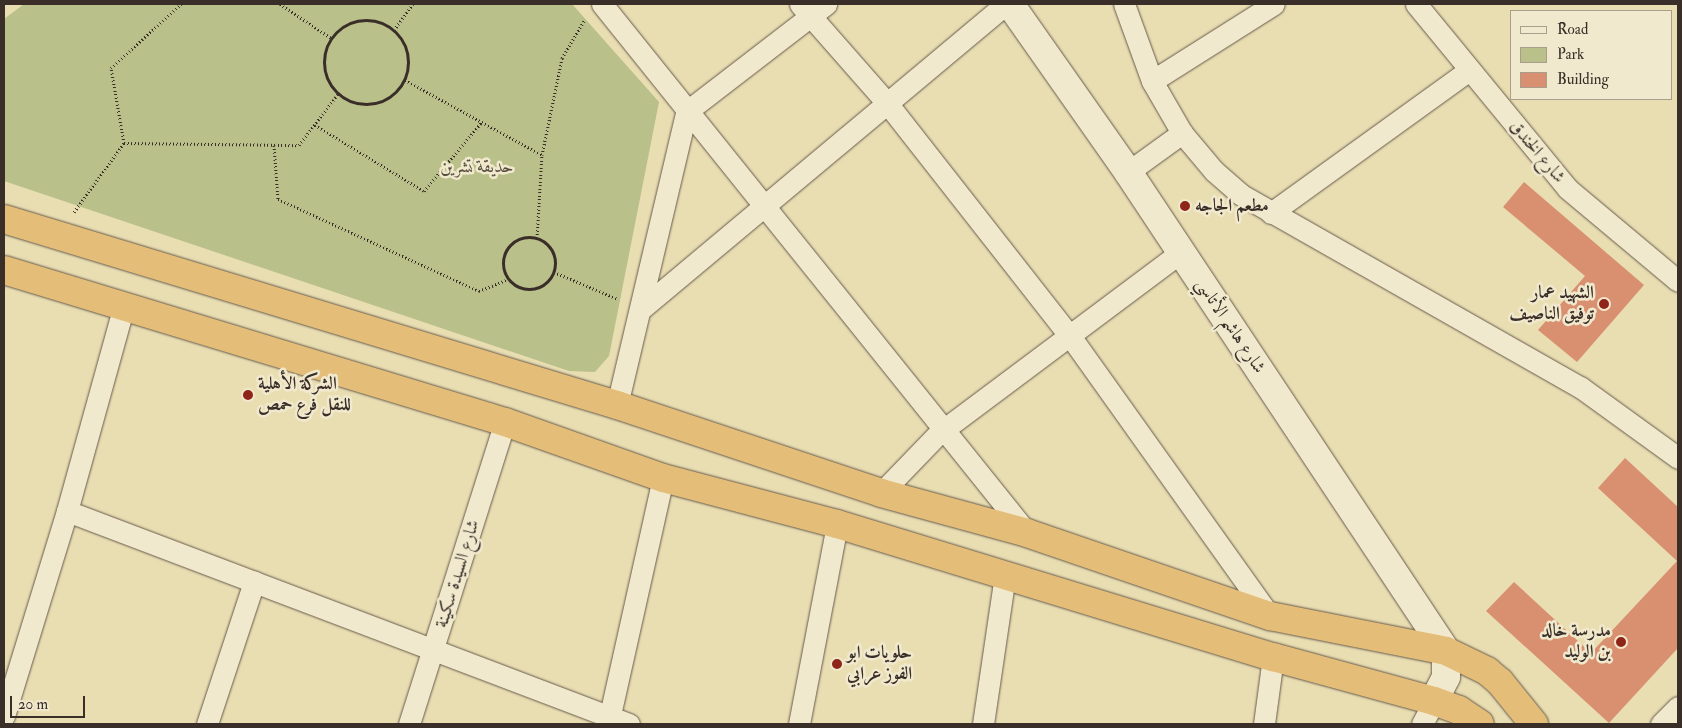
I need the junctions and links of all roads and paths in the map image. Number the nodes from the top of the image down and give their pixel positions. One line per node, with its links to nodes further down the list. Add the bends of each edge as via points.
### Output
1 (180, 4): 21 (path, via 111,68)
2 (280, 4): 11 (path)
3 (413, 4): 10 (path)
4 (1008, 4): 16 (street); 24 (main road, شارع هاشم الأتاسي)
5 (1124, 4): 14 (street)
6 (1274, 4): 14 (street)
7 (1416, 4): 12 (street, شارع الخندق)
8 (595, 8): 17 (street); 23 (path, via 562,58)
9 (812, 8): 16 (street); 17 (street)
10 (394, 30): 11 (path, via 370,20 355,21 342,27); 13 (path, via 407,52)
11 (331, 38): 15 (path, via 324,55 324,70 328,83)
12 (1469, 70): 26 (street); 34 (street, شارع الخندق, via 1568,190)
13 (405, 80): 15 (path, via 397,92 374,104 359,104); 18 (path)
14 (1152, 81): 20 (street)
15 (338, 94): 19 (path)
16 (887, 103): 25 (street); 37 (street)
17 (686, 112): 25 (street); 36 (street)
18 (482, 122): 19 (path, via 424,191); 23 (path)
19 (315, 124): 22 (path, via 299,145)
20 (1182, 134): 24 (street); 26 (street, via 1214,171 1240,194)
21 (124, 143): 22 (path); 28 (path)
22 (274, 145): 33 (path, via 278,198 479,290)
23 (542, 155): 29 (path)
24 (1128, 172): 30 (main road, شارع هاشم الأتاسي)
25 (766, 206): 36 (street); 40 (street)
26 (1271, 213): 41 (street, via 1580,386)
27 (4, 219): 28 (highway)
28 (57, 236): 38 (highway)
29 (537, 238): 32 (path, via 551,249); 33 (path, via 518,239 507,248 502,262)
30 (1181, 252): 37 (street); 51 (main road, شارع هاشم الأتاسي)
31 (4, 270): 35 (highway)
32 (554, 272): 33 (path, via 544,284 529,289 520,288); 36 (path)
33 (508, 279)
34 (1678, 281)
35 (124, 306): 39 (highway); 44 (street)
36 (642, 309): 38 (street)
37 (1070, 336): 40 (street); 49 (street)
38 (617, 405): 43 (highway)
39 (505, 422): 42 (highway); 50 (street, شارع السيدة سكينة)
40 (944, 429): 43 (street); 46 (street)
41 (1678, 458)
42 (663, 478): 45 (highway); 56 (street)
43 (881, 492): 46 (highway)
44 (67, 511): 48 (street); 55 (street)
45 (837, 524): 47 (highway); 59 (street)
46 (1026, 533): 49 (highway)
47 (1005, 575): 52 (highway); 60 (street)
48 (254, 582): 50 (street); 57 (street)
49 (1270, 616): 51 (highway)
50 (435, 650): 56 (street); 58 (street, شارع السيدة سكينة)
51 (1446, 652): 53 (main road, via 1446,678); 64 (highway, via 1494,677 1517,700)
52 (1273, 656): 53 (highway); 61 (street)
53 (1434, 701): 62 (street); 63 (highway, via 1459,710)
54 (1678, 707): 65 (street)
55 (4, 716)
56 (615, 722)
57 (207, 724)
58 (409, 724)
59 (799, 724)
60 (982, 724)
61 (1264, 724)
62 (1422, 724)
63 (1480, 724)
64 (1534, 724)
65 (1661, 724)

